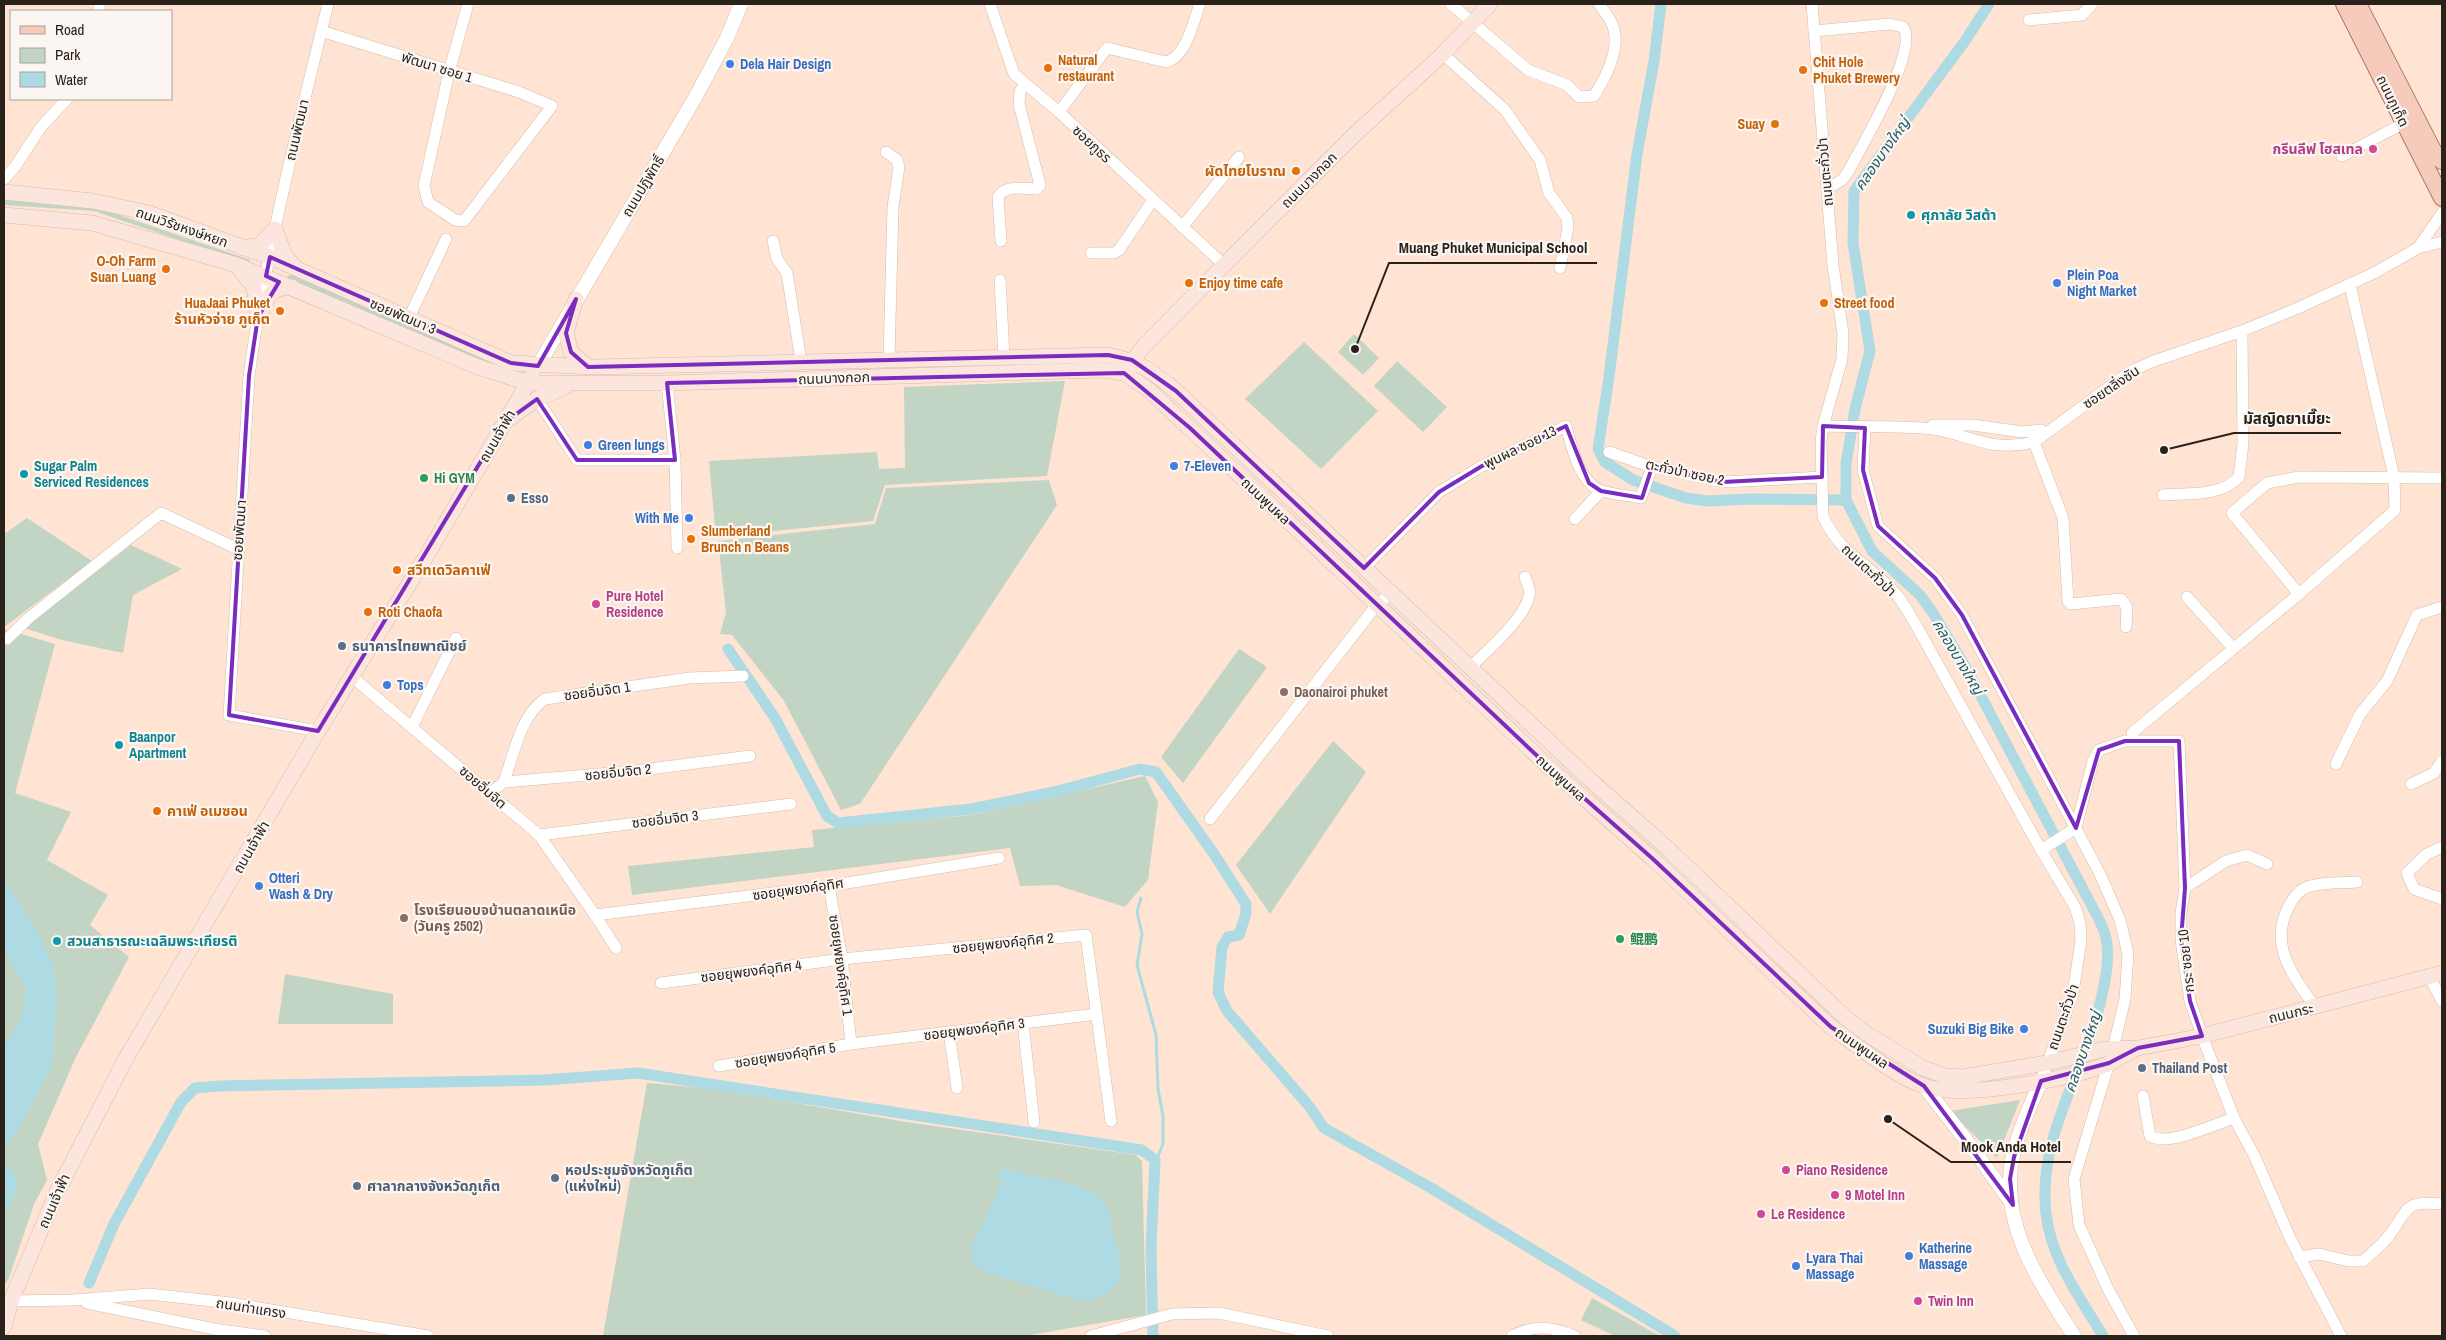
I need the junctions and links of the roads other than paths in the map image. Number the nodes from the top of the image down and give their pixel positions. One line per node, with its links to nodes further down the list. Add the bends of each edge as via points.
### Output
1 (328, 4): 14 (street, ถนนพัฒนา)
2 (468, 4): 18 (street)
3 (741, 4): 52 (street, ถนนปฏิพัทธิ์, via 696,96)
4 (990, 4): 19 (street, ซอยภูธร, via 1014,74)
5 (1200, 4): 21 (street, via 1186,43 1171,61 1107,48)
6 (1451, 4): 13 (street)
7 (1490, 4): 13 (main road, ถนนบางกอก)
8 (1599, 4): 13 (street, via 1612,24 1616,41 1600,86 1594,96 1586,98 1579,97 1567,85 1528,70)
9 (1812, 4): 15 (street, ถนนตะกั่วป่า)
10 (2092, 4): 12 (street, via 2082,15)
11 (2353, 7): 17 (main road, ถนนภูเก็ต)
12 (2029, 20)
13 (1471, 23): 16 (main road, ถนนบางกอก)
14 (321, 31): 18 (street, พัฒนา ซอย 1); 35 (street, ถนนพัฒนา)
15 (1814, 31): 28 (street, ถนนตะกั่วป่า); 28 (street, via 1890,24 1903,27 1907,37 1894,85 1848,172)
16 (1443, 54): 44 (main road, ถนนบางกอก, via 1354,135); 46 (street, via 1505,110 1540,160 1549,193 1567,218)
17 (2385, 70): 22 (main road, ถนนภูเก็ต); 26 (main road, ถนนภูเก็ต)
18 (449, 72): 18 (street, พัฒนา ซอย 1, via 519,92 552,106 464,221 454,220 428,202 424,186)
19 (1026, 84): 21 (street, ซอยภูธร); 38 (street, via 1020,91 1019,104 1040,185 1036,189 1001,191 998,196)
20 (66, 100): 27 (street, via 40,127)
21 (1059, 112): 31 (street, ซอยภูธร)
22 (2404, 123): 24 (street); 30 (main road, ถนนภูเก็ต)
23 (886, 152): 57 (street, via 896,159 898,167 893,207)
24 (2342, 156)
25 (1239, 157): 34 (street)
26 (2440, 158)
27 (4, 180)
28 (1827, 189): 68 (street, ถนนตะกั่วป่า, via 1843,334 1840,366)
29 (4, 192): 40 (main road, ถนนวิรัชหงษ์หยก, via 93,201 149,213)
30 (2442, 198)
31 (1153, 200): 34 (street, ซอยภูธร); 42 (street, via 1119,250)
32 (2442, 213): 41 (street, ซอยตลิ่งชัน)
33 (4, 215): 45 (main road, ถนนวิรัชหงษ์หยก, via 92,223)
34 (1182, 227): 44 (street, ซอยภูธร)
35 (275, 229): 40 (main road, via 260,245); 43 (street, ถนนพัฒนา); 47 (main road, via 285,256)
36 (446, 240): 54 (street)
37 (773, 241): 59 (street, via 777,258 787,272)
38 (1001, 242)
39 (2442, 242): 41 (street, ซอยตลิ่งชัน)
40 (243, 248): 43 (main road, ถนนวิรัชหงษ์หยก)
41 (2418, 248): 50 (street, ซอยตลิ่งชัน)
42 (1090, 253)
43 (270, 257): 47 (main road, ซอยพัฒนา 3); 48 (street, ซอยพัฒนา)
44 (1224, 264): 58 (main road, ถนนบางกอก)
45 (237, 266): 48 (main road, ถนนวิรัชหงษ์หยก); 53 (main road, via 254,287)
46 (1560, 268)
47 (298, 270): 54 (main road, ซอยพัฒนา 3)
48 (266, 276): 51 (main road, ซอยพัฒนา 3); 53 (street, ซอยพัฒนา)
49 (1000, 280): 56 (street)
50 (2350, 285): 55 (street, ซอยตลิ่งชัน); 76 (street)
51 (292, 288): 53 (main road, via 278,288 272,292); 64 (main road, ซอยพัฒนา 3, via 478,367)
52 (576, 298): 60 (street, ถนนปฏิพัทธิ์); 61 (main road, via 566,333 571,352)
53 (258, 317): 82 (street, ซอยพัฒนา, via 250,376)
54 (409, 318): 60 (main road, ซอยพัฒนา 3, via 512,363)
55 (2242, 330): 71 (street, ซอยตลิ่งชัน, via 2131,372 2064,420); 79 (street, via 2243,444 2239,477 2227,487 2215,491)
56 (1004, 356): 57 (main road, ถนนบางกอก); 58 (main road, ถนนบางกอก, via 1108,355)
57 (889, 359): 59 (main road, ถนนบางกอก)
58 (1132, 360): 62 (main road, ถนนบางกอก); 83 (main road, ถนนพูนผล, via 1176,391)
59 (802, 361): 61 (main road, ถนนบางกอก)
60 (538, 366): 61 (main road, ถนนบางกอก); 64 (main road, ถนนเจ้าฟ้า)
61 (588, 367)
62 (1124, 373): 65 (main road, ถนนบางกอก, via 1103,370); 88 (main road, ถนนพูนผล, via 1149,390)
63 (576, 383): 64 (main road, ถนนบางกอก); 65 (main road, ถนนบางกอก); 66 (main road)
64 (528, 384): 67 (main road, ถนนเจ้าฟ้า)
65 (667, 384): 73 (street)
66 (537, 399): 67 (main road); 73 (street, via 577,460)
67 (504, 423): 95 (main road, ถนนเจ้าฟ้า)
68 (1823, 426): 69 (street, ซอยตลิ่งชัน); 75 (street, ถนนตะกั่วป่า)
69 (1865, 428): 70 (street, ซอยตลิ่งชัน); 108 (street, via 1863,470 1878,526 1935,578 1962,615)
70 (1924, 428): 71 (street, via 1973,425); 71 (street, ซอยตลิ่งชัน, via 1994,446 2015,447)
71 (2034, 437): 90 (street, via 2063,518 2068,601 2072,604 2121,599 2127,607)
72 (1609, 452): 74 (street, ตะกั่วป่า ซอย 2)
73 (675, 460): 81 (street)
74 (1651, 471): 75 (street, ตะกั่วป่า ซอย 2, via 1724,482); 78 (street, via 1641,498)
75 (1822, 477): 111 (street, ถนนตะกั่วป่า, via 1821,500 1827,525 1852,556 1897,596)
76 (2394, 477): 77 (street); 86 (street, via 2395,510); 86 (street, via 2298,477 2267,483 2232,513)
77 (2442, 478)
78 (1601, 491): 80 (street); 83 (street, พูนผล ซอย 13, via 1588,483 1566,426 1482,466 1439,492)
79 (2162, 495)
80 (1575, 519)
81 (677, 548)
82 (238, 549): 92 (street, via 161,513); 98 (street, ซอยพัฒนา, via 229,715)
83 (1364, 568): 85 (main road, ถนนพูนผล)
84 (1525, 577): 94 (street, via 1530,590 1526,604 1510,628)
85 (1390, 593): 88 (street); 94 (main road, ถนนพูนผล)
86 (2299, 594): 93 (street)
87 (2187, 597): 93 (street)
88 (1378, 606): 107 (street); 134 (main road, ถนนพูนผล, via 1549,767 1654,859 1831,1027)
89 (2442, 607): 102 (street, via 2417,615 2387,681 2360,714)
90 (2126, 627)
91 (456, 638): 97 (street)
92 (7, 639)
93 (2232, 648): 99 (street)
94 (1470, 668): 131 (main road, ถนนพูนผล, via 1867,1034 1923,1068 1945,1076 1963,1077)
95 (351, 676): 97 (street, ซอยอิ่มจิต); 98 (main road, ถนนเจ้าฟ้า)
96 (743, 676): 103 (street, ซอยอิ่มจิต 1, via 689,678 545,698 528,716)
97 (412, 727): 105 (street, ซอยอิ่มจิต)
98 (318, 731): 144 (main road, ถนนเจ้าฟ้า, via 115,1079 57,1192)
99 (2132, 733)
100 (750, 756): 103 (street, ซอยอิ่มจิต 2, via 634,771)
101 (2442, 761): 104 (street, via 2434,773)
102 (2336, 764)
103 (504, 782): 105 (street)
104 (2411, 784)
105 (490, 793): 109 (street, ซอยอิ่มจิต)
106 (791, 804): 109 (street, ซอยอิ่มจิต 3)
107 (1210, 819)
108 (2076, 828): 111 (street); 116 (street, กระ ซอย 10, via 2098,750 2125,741 2179,741); 130 (street, via 2120,920 2128,954 2125,999)
109 (539, 836): 118 (street, ซอยอิ่มจิต)
110 (2442, 846): 117 (street, via 2427,854 2407,873 2414,889)
111 (2041, 850): 131 (street, ถนนตะกั่วป่า, via 2076,908 2081,940 2073,994)
112 (999, 858): 115 (street, ซอยยุพยงค์อุทิศ)
113 (2267, 864): 116 (street, via 2246,855 2226,861)
114 (2357, 882): 124 (street, via 2316,885 2300,891 2282,923 2281,942 2286,962)
115 (829, 886): 118 (street, ซอยยุพยงค์อุทิศ); 120 (street, ซอยยุพยงค์อุทิศ 1)
116 (2185, 888): 128 (street, กระ ซอย 10, via 2181,940 2190,1001)
117 (2442, 899)
118 (596, 915): 119 (street, ซอยอิ่มจิต)
119 (616, 948)
120 (842, 959): 122 (street, ซอยยุพยงค์อุทิศ 4); 125 (street, ซอยยุพยงค์อุทิศ 2, via 1086,935); 129 (street, ซอยยุพยงค์อุทิศ 1)
121 (2436, 976): 123 (street); 124 (main road, ถนนกระ)
122 (661, 983)
123 (2442, 1001)
124 (2314, 1007): 128 (main road, ถนนกระ)
125 (1097, 1014): 126 (street, ซอยยุพยงค์อุทิศ 3); 138 (street)
126 (1024, 1023): 127 (street, ซอยยุพยงค์อุทิศ 3); 139 (street)
127 (949, 1032): 129 (street, ซอยยุพยงค์อุทิศ 3); 135 (street)
128 (2202, 1036): 130 (main road, ถนนกระ); 137 (street, กระ ซอย 10)
129 (851, 1044): 132 (street, ซอยยุพยงค์อุทิศ 5)
130 (2107, 1057): 131 (main road, ถนนกระ); 133 (main road, ถนนกระ); 153 (street, via 2074,1179 2079,1225)
131 (2047, 1063): 133 (street, ถนนตะกั่วป่า)
132 (719, 1066)
133 (2041, 1081): 134 (main road, ถนนพูนผล, via 1957,1092); 141 (street, via 2022,1126 2014,1157 2010,1179)
134 (1924, 1086): 141 (street)
135 (957, 1088)
136 (2143, 1096): 137 (street, via 2150,1136 2157,1140 2170,1139)
137 (2234, 1118): 142 (street, กระ ซอย 10, via 2255,1157)
138 (1111, 1121)
139 (1034, 1122)
140 (2442, 1204): 142 (street, via 2424,1203 2408,1208 2383,1243 2363,1261 2319,1254)
141 (2013, 1205): 152 (street, via 2029,1259)
142 (2299, 1257): 154 (street, กระ ซอย 10)
143 (73, 1300): 144 (street, ถนนท่าแครง); 146 (street, ถนนท่าแครง, via 214,1329); 147 (street, ถนนท่าแครง, via 150,1294 230,1303)
144 (11, 1301): 145 (main road, ถนนเจ้าฟ้า)
145 (4, 1327)
146 (265, 1336)
147 (428, 1336)
148 (1091, 1336): 149 (street, via 1172,1314 1219,1313)
149 (1328, 1336)
150 (1512, 1336): 151 (street, via 1527,1328 1558,1329)
151 (1575, 1336)
152 (2074, 1336)
153 (2134, 1336)
154 (2341, 1336)

